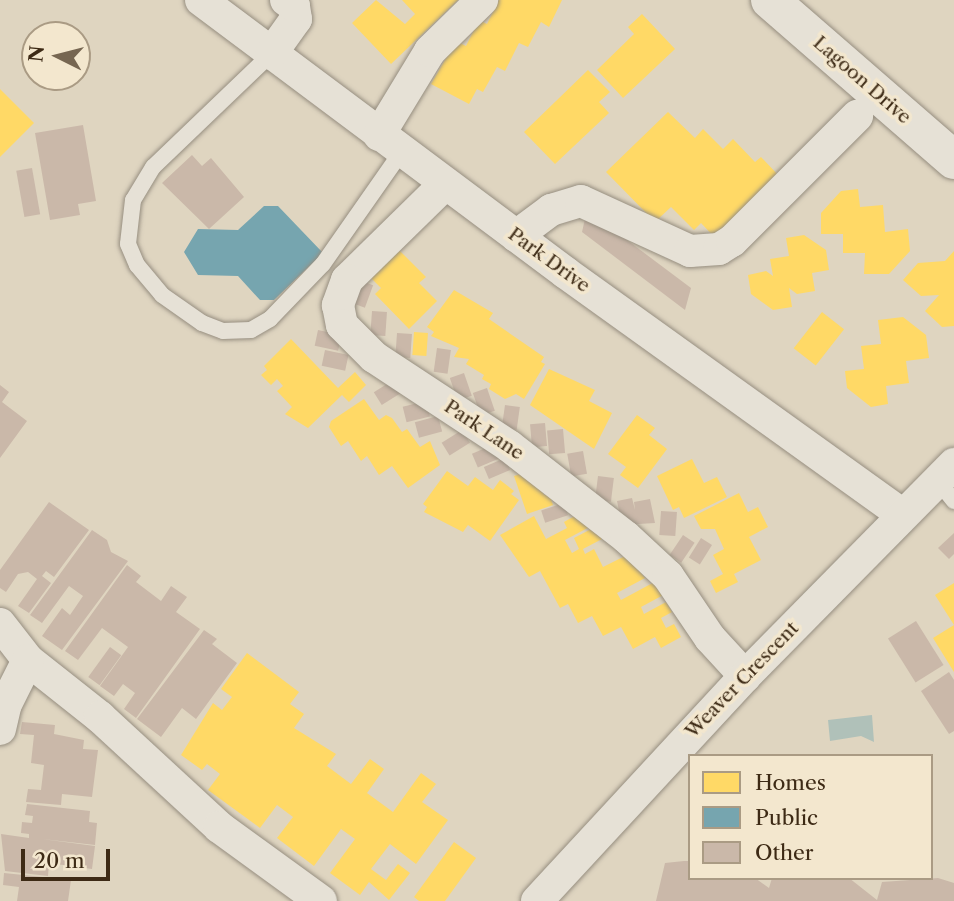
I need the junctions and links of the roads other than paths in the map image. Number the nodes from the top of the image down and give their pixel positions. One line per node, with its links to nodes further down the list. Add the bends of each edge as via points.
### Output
1 (201, 0): 5 (street, Park Drive)
2 (286, 0): 5 (street, via 295,6 296,19)
3 (482, 0): 7 (street, via 430,51)
4 (770, 0): 8 (street, Lagoon Drive)
5 (271, 54): 7 (street, Park Drive); 7 (lane, via 153,167 133,200 128,244 137,265 162,295 212,327 239,333 270,318 323,264)
6 (857, 116): 10 (street, via 732,241 719,248 690,251 581,201 551,210)
7 (391, 143): 9 (street, Park Drive)
8 (954, 160)
9 (446, 184): 10 (street, Park Drive); 15 (street, Park Lane, via 347,280 338,305 342,325 374,357 509,446 626,537 668,576 710,638)
10 (516, 236): 12 (street, Park Drive)
11 (948, 482): 12 (street, Weaver Crescent)
12 (901, 513): 15 (street, Weaver Crescent)
13 (0, 624): 14 (street)
14 (28, 660): 16 (street, via 6,704); 17 (street, via 100,717 219,827)
15 (745, 676): 18 (street, Weaver Crescent)
16 (0, 729)
17 (321, 901)
18 (537, 901)

